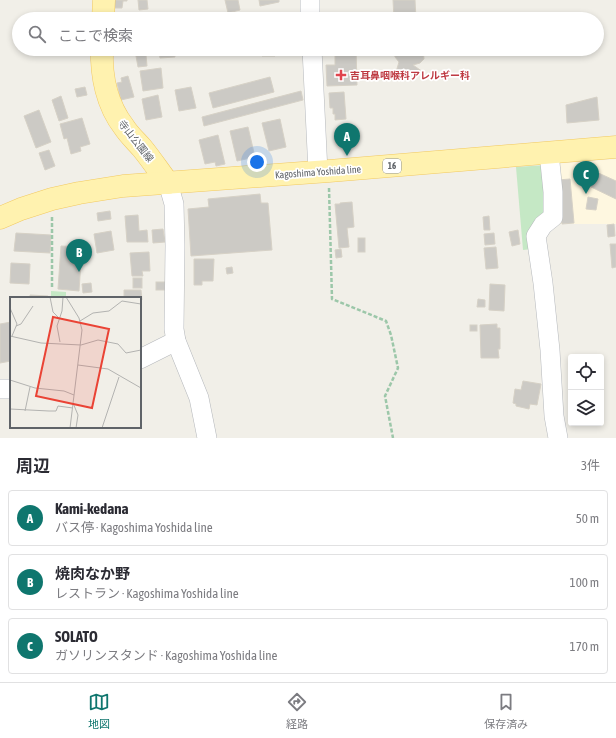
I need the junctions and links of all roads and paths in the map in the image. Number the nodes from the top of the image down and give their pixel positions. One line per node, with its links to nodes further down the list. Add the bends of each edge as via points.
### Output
1 (104, 0): 3 (main road)
2 (310, 0): 4 (street)
3 (103, 12)
4 (310, 12)
5 (102, 56): 10 (main road, 寺山公園線, via 106,89 114,112)
6 (313, 56): 9 (street)
7 (613, 146): 8 (main road, Kagoshima Yoshida line / 16)
8 (549, 153): 9 (main road, Kagoshima Yoshida line / 16); 18 (street, via 553,217 543,225 536,236 550,343 554,416)
9 (323, 171): 10 (main road, Kagoshima Yoshida line / 16); 17 (path, via 332,299 386,320 391,335 398,368 385,396)
10 (168, 183): 11 (main road, Kagoshima Yoshida line / 16, via 115,187); 14 (street, via 174,204)
11 (52, 199): 12 (main road, Kagoshima Yoshida line / 16); 13 (path)
12 (0, 218)
13 (52, 287)
14 (176, 341): 15 (street); 16 (street, via 199,398)
15 (141, 358)
16 (207, 438)
17 (393, 438)
18 (558, 438)

